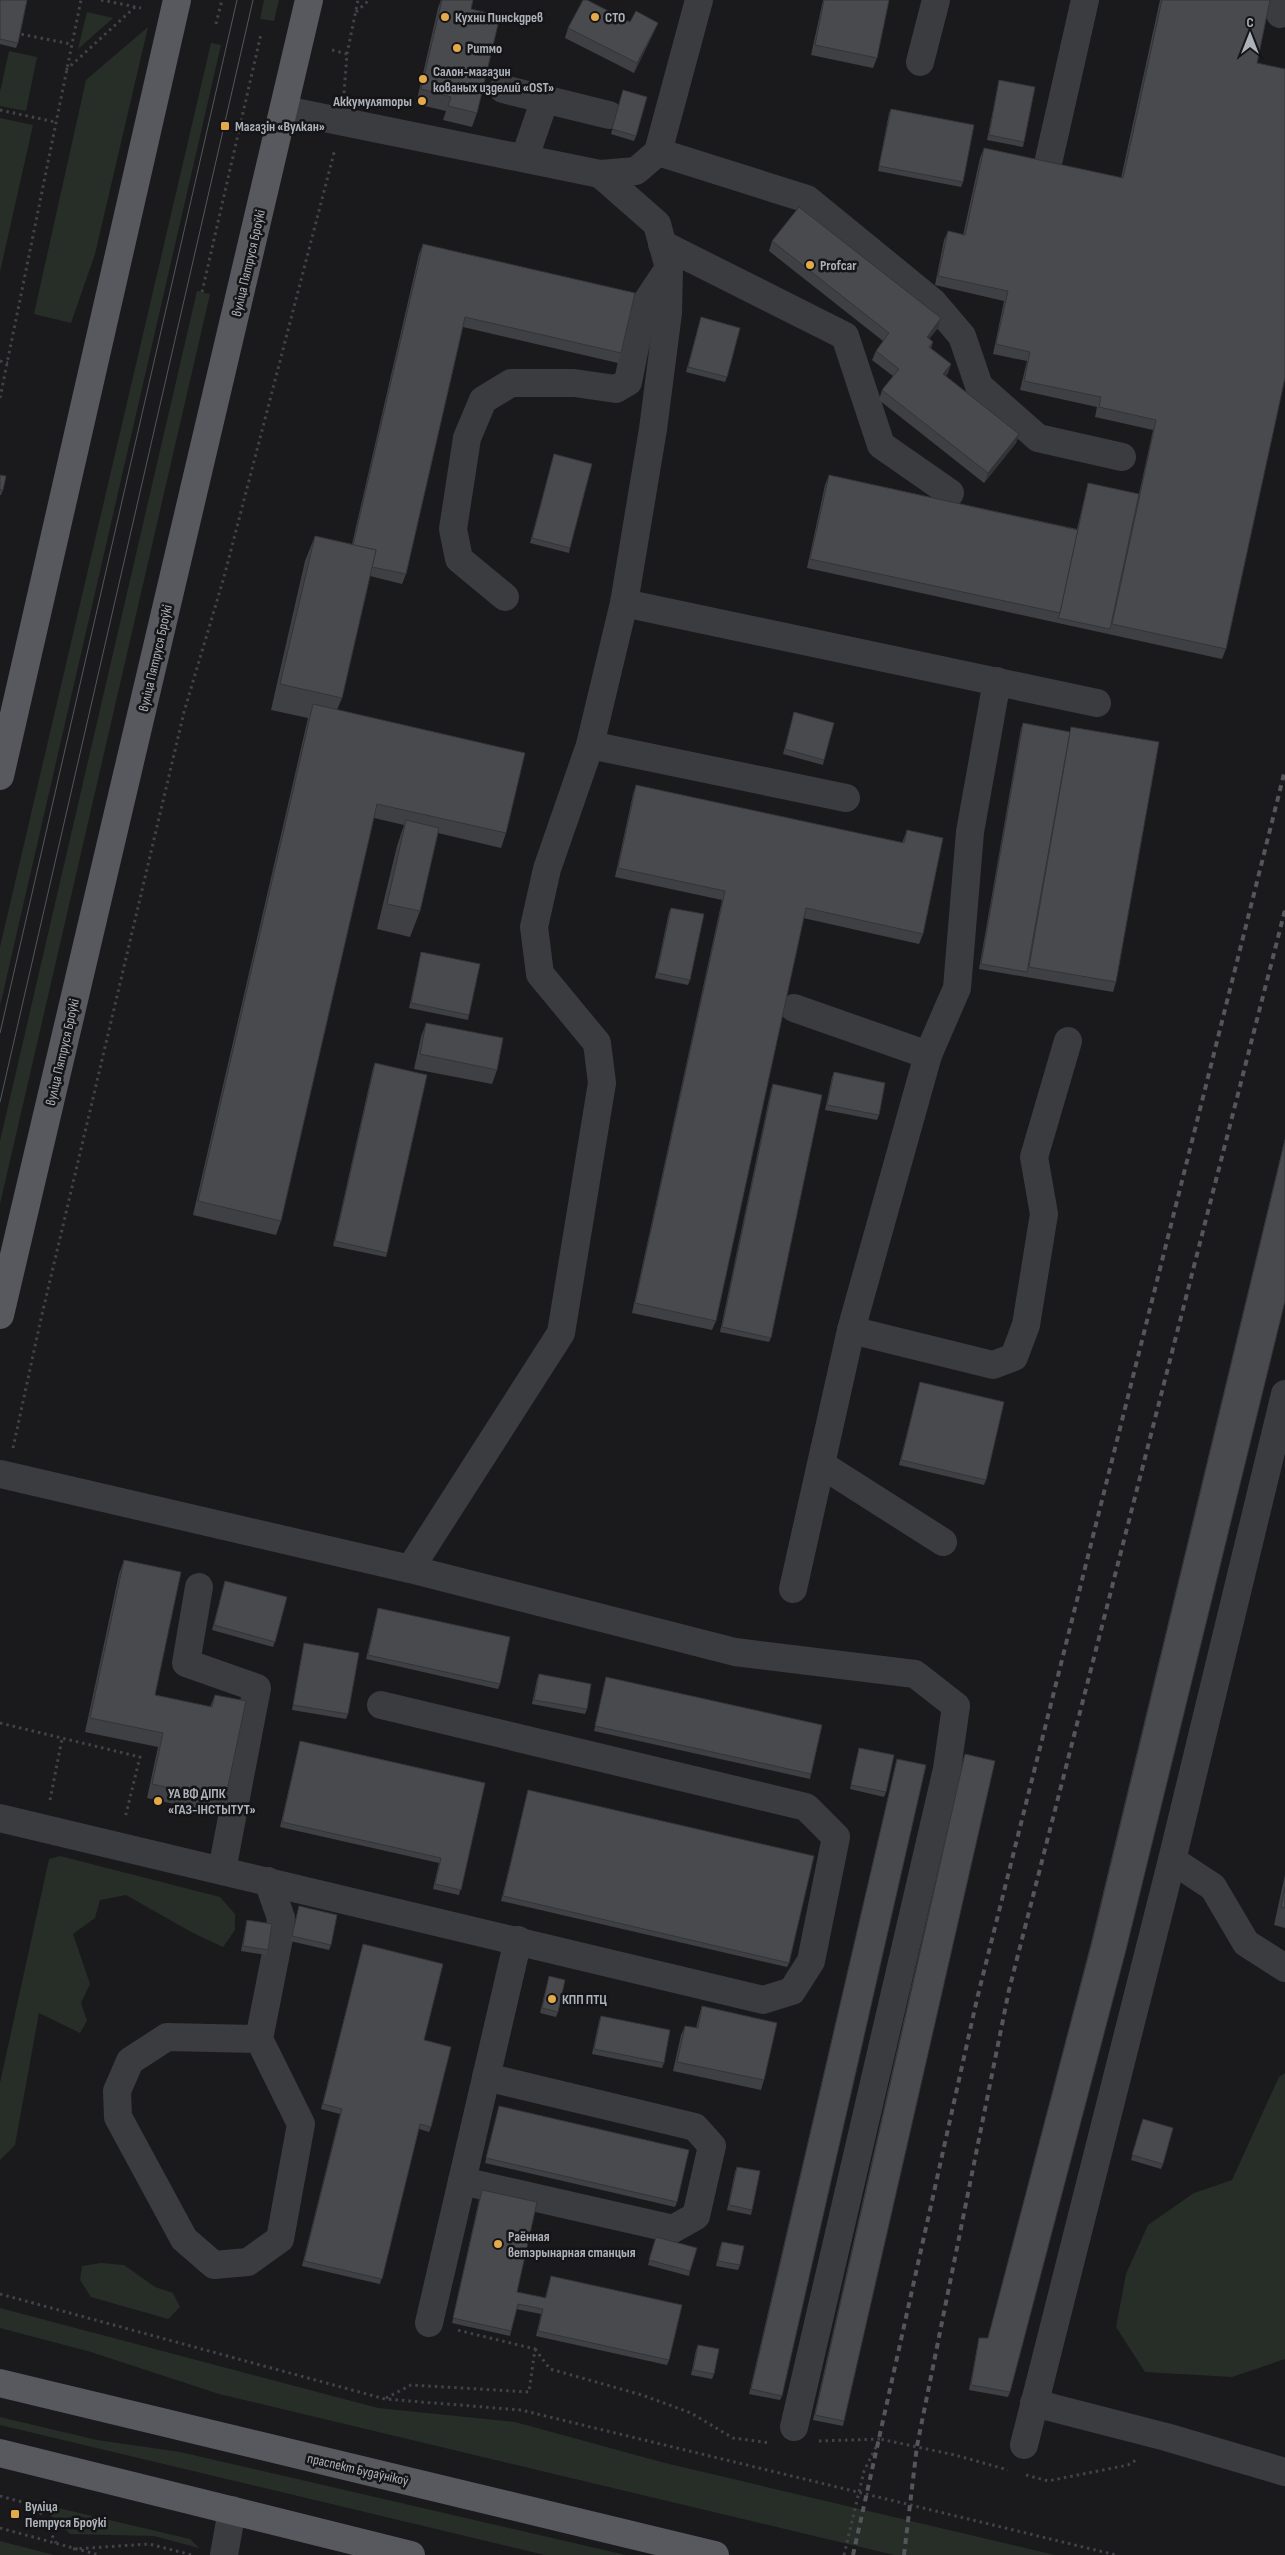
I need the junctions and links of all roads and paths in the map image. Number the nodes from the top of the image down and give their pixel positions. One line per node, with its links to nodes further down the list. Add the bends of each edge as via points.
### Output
1 (81, 0): 17 (path)
2 (101, 0): 11 (path)
3 (176, 0): 45 (main road)
4 (222, 0): 14 (path)
5 (309, 0): 25 (main road, вуліца Пятруся Броўкі)
6 (358, 0): 13 (path)
7 (369, 0): 13 (path)
8 (699, 0): 29 (lane)
9 (936, 0): 20 (lane)
10 (1085, 0): 31 (lane)
11 (135, 7): 12 (path); 21 (path)
12 (141, 8)
13 (355, 13): 19 (path)
14 (216, 24)
15 (10, 32): 17 (path)
16 (260, 34): 34 (path)
17 (71, 44): 21 (path)
18 (332, 50): 19 (path)
19 (347, 54): 27 (path)
20 (920, 62)
21 (65, 71): 28 (path)
22 (503, 89): 23 (lane)
23 (545, 99): 26 (lane); 30 (lane)
24 (0, 110): 28 (path)
25 (285, 110): 27 (lane); 50 (main road, вуліца Пятруся Броўкі)
26 (609, 115)
27 (342, 120): 30 (lane); 56 (path, via 224,577 184,712)
28 (55, 122): 36 (path)
29 (658, 152): 32 (lane, via 636,171); 38 (lane, via 807,200 933,302 962,336 979,386 1038,438)
30 (524, 157): 32 (lane)
31 (1049, 159)
32 (600, 174): 33 (lane, via 657,224)
33 (666, 256): 39 (lane, via 845,336 881,445); 40 (lane, via 643,307 628,382 616,389 574,383 511,383 483,400 466,438 453,529 459,559); 41 (lane, via 668,313 653,429)
34 (202, 292)
35 (0, 361): 36 (path)
36 (8, 363): 37 (path)
37 (0, 398)
38 (1122, 457)
39 (950, 493)
40 (505, 597)
41 (624, 603): 42 (lane); 44 (lane)
42 (996, 681): 43 (lane); 49 (lane, via 970,832 957,988)
43 (1097, 703)
44 (590, 745): 46 (lane); 58 (lane, via 548,869 534,927 540,974 597,1043 602,1083 561,1333)
45 (0, 776)
46 (846, 798)
47 (794, 1008): 49 (lane)
48 (1068, 1041): 53 (lane, via 1034,1157 1044,1214 1026,1325 1014,1357 994,1365)
49 (928, 1055): 53 (lane)
50 (15, 1248): 51 (main road); 52 (main road, вуліца Пятруся Броўкі)
51 (0, 1272)
52 (0, 1315)
53 (851, 1330): 55 (lane)
54 (1285, 1394): 67 (lane)
55 (822, 1465): 57 (lane); 60 (lane)
56 (3, 1475): 58 (lane)
57 (943, 1542)
58 (410, 1569): 81 (lane, via 735,1652 915,1674 956,1706 947,1769)
59 (199, 1587): 68 (lane, via 186,1663 257,1688)
60 (793, 1589)
61 (381, 1705): 70 (lane, via 806,1807 836,1837 811,1962 792,1991 763,2000)
62 (0, 1723): 63 (path)
63 (62, 1740): 65 (path); 66 (path, via 140,1757)
64 (0, 1818): 65 (lane)
65 (45, 1828): 66 (lane)
66 (118, 1845): 68 (lane)
67 (1172, 1860): 71 (lane, via 1213,1887 1246,1943); 80 (lane)
68 (222, 1870): 69 (lane)
69 (268, 1881): 70 (lane); 72 (lane, via 281,1918)
70 (518, 1940): 73 (lane)
71 (1285, 1968)
72 (258, 2039): 72 (lane, via 167,2037 130,2061 117,2091 118,2117 184,2239 214,2264 248,2262 280,2239 301,2124)
73 (486, 2077): 74 (lane); 74 (lane, via 695,2127 712,2146 696,2216 673,2229)
74 (462, 2181): 76 (lane)
75 (0, 2294): 79 (path)
76 (430, 2323): 77 (path)
77 (535, 2349): 79 (path, via 529,2392 411,2385); 81 (path, via 550,2369 642,2395 691,2413 733,2438)
78 (0, 2383): 96 (main road, праспект Будаўнікоў)
79 (385, 2398): 98 (path, via 521,2410)
80 (1034, 2404): 83 (lane); 86 (lane)
81 (795, 2437): 82 (path)
82 (880, 2439)
83 (1024, 2446)
84 (0, 2452): 88 (main road)
85 (864, 2471): 97 (path)
86 (1285, 2472)
87 (0, 2496): 90 (path, via 37,2506)
88 (232, 2510): 94 (lane); 95 (main road)
89 (0, 2528): 90 (path)
90 (56, 2544): 91 (path)
91 (74, 2549): 92 (path); 93 (path, via 149,2544)
92 (99, 2555)
93 (192, 2555)
94 (224, 2555)
95 (411, 2555)
96 (715, 2555)
97 (844, 2555)
98 (1116, 2555)

